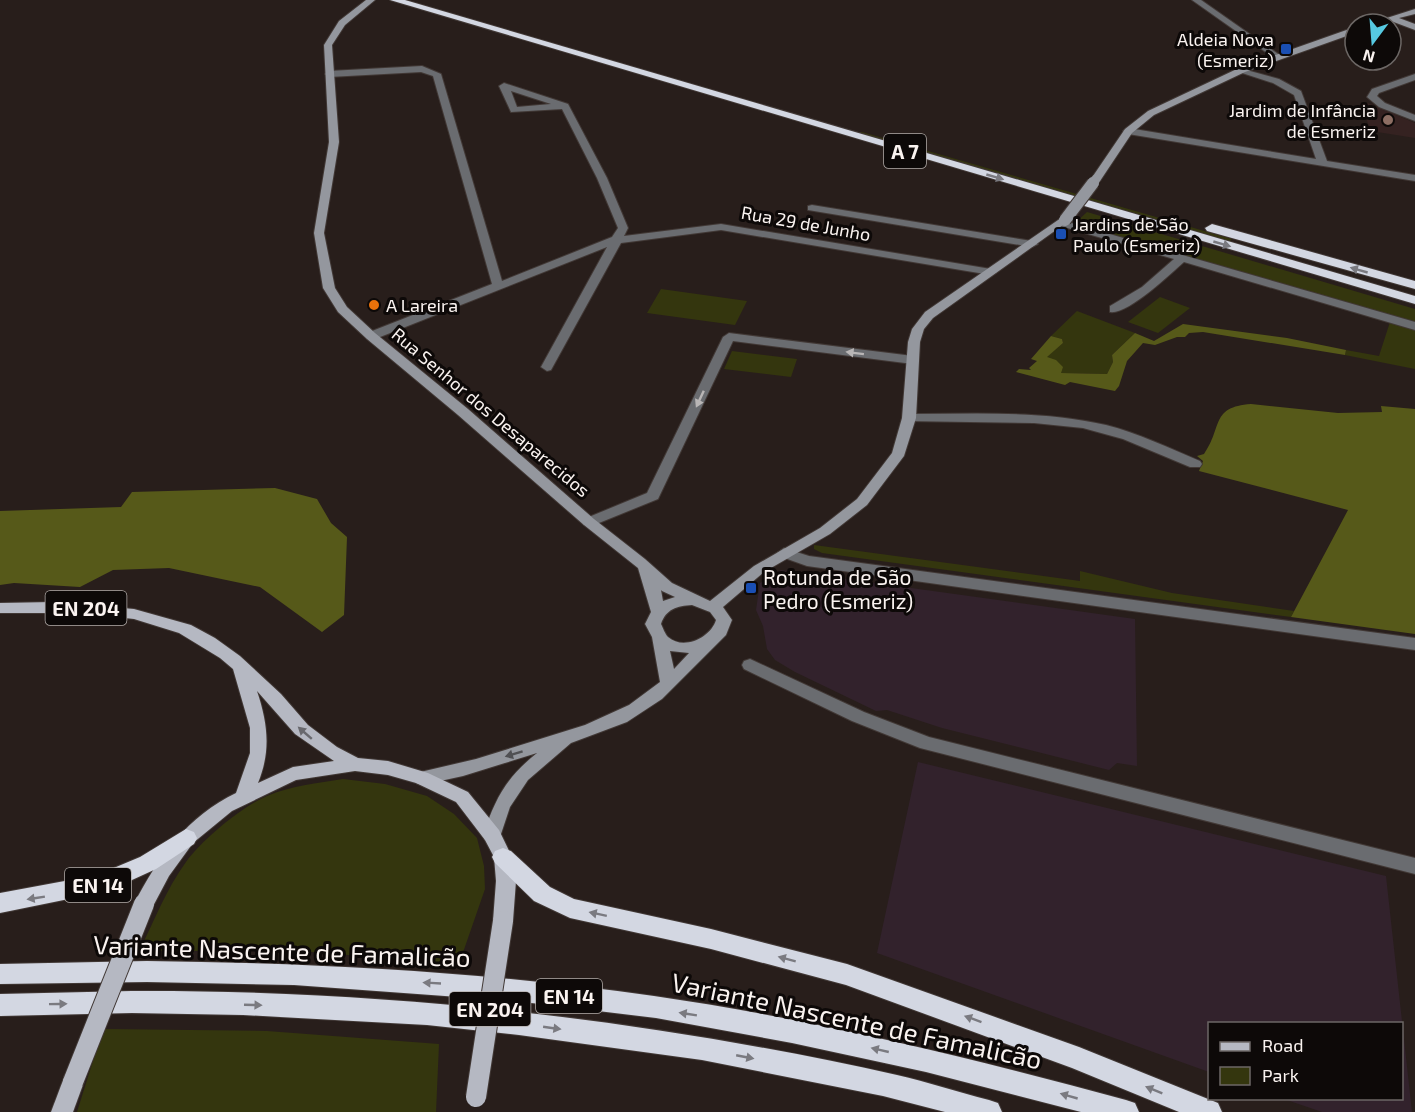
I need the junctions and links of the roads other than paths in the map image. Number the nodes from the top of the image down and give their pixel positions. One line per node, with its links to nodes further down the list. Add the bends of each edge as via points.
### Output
1 (371, 0): 10 (street, Rua Senhor dos Desaparecidos, via 342,23 330,39)
2 (395, 0): 27 (highway, A 7, one-way to 27)
3 (427, 0): 26 (highway, A 7, one-way to 3)
4 (541, 0): 5 (street)
5 (549, 0)
6 (1196, 0): 8 (street)
7 (1343, 34): 8 (street)
8 (1277, 56): 9 (street)
9 (1242, 70): 14 (street, via 1151,113); 15 (street, via 1298,93)
10 (329, 74): 25 (street, via 422,69 437,74 491,267); 30 (street, Rua Senhor dos Desaparecidos, via 334,142 319,233 329,288 342,309)
11 (1415, 77): 13 (street, via 1375,91 1372,97)
12 (565, 106): 12 (street, via 514,89 504,86 514,110); 19 (street, via 623,228)
13 (1415, 118)
14 (1128, 131): 15 (street); 18 (street, bridge)
15 (1323, 164): 16 (street)
16 (1415, 178)
17 (812, 208): 20 (street)
18 (1063, 221): 20 (street); 21 (street)
19 (615, 240): 22 (street, Rua 29 de Junho); 23 (street); 24 (street, Rua 29 de Junho, via 721,227)
20 (1032, 244): 24 (street)
21 (1181, 259): 28 (street, via 1146,289); 29 (street)
22 (564, 260): 23 (street, via 582,262); 25 (street, Rua 29 de Junho)
23 (598, 271): 32 (street)
24 (991, 272): 31 (street, via 929,315 918,328)
25 (501, 285): 30 (street, Rua 29 de Junho)
26 (1415, 285)
27 (1415, 300)
28 (1114, 309)
29 (1415, 326)
30 (371, 336): 35 (street, Rua Senhor dos Desaparecidos)
31 (913, 360): 33 (street); 35 (street, one-way to 35, via 729,337 653,496)
32 (547, 367)
33 (909, 418): 34 (street, via 1029,421 1103,428); 36 (street, via 898,453 862,502 825,531)
34 (1195, 464)
35 (589, 522): 37 (street, Rua Senhor dos Desaparecidos)
36 (784, 553): 39 (street); 44 (street, via 807,561)
37 (640, 562): 38 (street, Rua Senhor dos Desaparecidos, via 667,587); 41 (street, Rua Senhor dos Desaparecidos)
38 (693, 600): 39 (street); 41 (street, via 667,605)
39 (713, 607): 43 (street, via 720,613 722,630)
40 (0, 608): 46 (main road, EN 204, via 73,607 151,618 210,642)
41 (658, 611): 42 (street, via 653,624)
42 (659, 638): 43 (street, via 681,648); 47 (street)
43 (708, 644): 47 (street)
44 (1415, 644)
45 (750, 665): 55 (street, via 877,726 926,743)
46 (241, 668): 49 (main road, EN 204, one-way to 46, via 323,748 301,731 276,699); 51 (main road, via 254,708 259,751)
47 (668, 682): 48 (street, via 649,701 621,718)
48 (570, 736): 50 (street, one-way to 50); 52 (street, via 522,776 502,805)
49 (355, 764): 50 (main road, EN 204); 51 (main road, via 293,774)
50 (422, 778): 52 (main road, EN 204, via 462,797)
51 (244, 796): 53 (main road)
52 (492, 835): 54 (main road, EN 204)
53 (186, 838): 56 (highway, EN 14, one-way to 56, via 148,863 99,884); 60 (main road, bridge, via 162,870 144,904)
54 (503, 857): 59 (main road, EN 204, bridge, via 503,921); 63 (highway, one-way to 54, via 1079,1059 847,975 711,939 570,908 542,894)
55 (1415, 866)
56 (0, 903)
57 (0, 975): 62 (highway, Variante Nascente de Famalicão / EN 14, one-way to 57, via 876,1049 748,1023 590,999 291,974 163,971)
58 (0, 1005): 61 (highway, EN 14, one-way to 61, via 151,1002 331,1008 483,1019 697,1047 884,1084)
59 (474, 1105)
60 (62, 1112)
61 (989, 1112)
62 (1126, 1112)
63 (1209, 1112)

